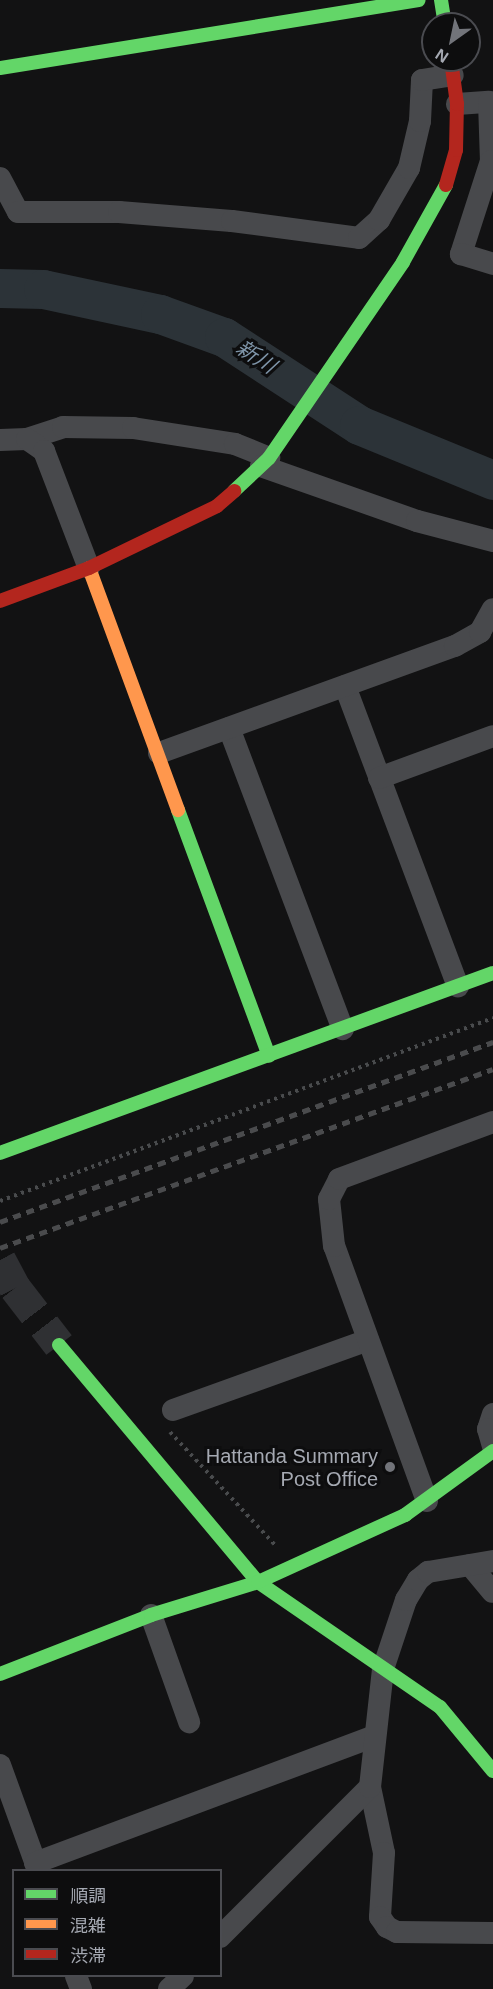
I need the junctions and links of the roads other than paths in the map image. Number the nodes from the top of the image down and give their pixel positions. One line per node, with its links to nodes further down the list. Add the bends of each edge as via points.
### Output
1 (419, 0): 2 (street)
2 (0, 68)
3 (442, 72): 6 (street, via 422,80 420,121 409,168 379,220 359,238 119,212 18,212)
4 (453, 72): 5 (street)
5 (458, 104): 7 (street, via 489,102 491,160 461,254); 10 (street, via 456,150 442,194 403,261)
6 (0, 178)
7 (493, 264)
8 (27, 439): 9 (street); 10 (street, via 63,427 134,428 235,444); 12 (street, via 44,451)
9 (0, 440)
10 (269, 457): 11 (street, via 417,521); 12 (street, via 217,506)
11 (488, 543)
12 (89, 568): 13 (street); 18 (street)
13 (0, 601)
14 (493, 609): 15 (street, via 480,632 455,646)
15 (345, 686): 16 (street); 19 (street)
16 (229, 728): 18 (street); 22 (street)
17 (493, 736): 19 (street)
18 (159, 753): 23 (street)
19 (379, 778): 21 (street)
20 (493, 973): 21 (street)
21 (458, 986): 22 (street)
22 (342, 1029): 23 (street)
23 (269, 1056): 25 (street)
24 (493, 1122): 26 (street, via 339,1179 332,1185 329,1199 334,1246)
25 (0, 1153)
26 (368, 1340): 29 (street); 31 (street)
27 (59, 1345): 34 (street)
28 (493, 1414): 30 (street, via 488,1429)
29 (168, 1417)
30 (493, 1448): 31 (street)
31 (427, 1501): 34 (street)
32 (493, 1562): 33 (street)
33 (471, 1565): 35 (street); 37 (street, via 428,1572 418,1580 406,1600)
34 (258, 1582): 36 (street); 37 (street)
35 (493, 1592)
36 (151, 1615): 38 (street); 39 (street)
37 (383, 1669): 40 (street); 42 (street, via 440,1707)
38 (0, 1674)
39 (189, 1722)
40 (375, 1736): 43 (street); 44 (street)
41 (0, 1765): 44 (street)
42 (493, 1771)
43 (370, 1787): 45 (street, via 384,1853 380,1917 387,1927 398,1932); 46 (street)
44 (37, 1867)
45 (493, 1933)
46 (222, 1935)
47 (182, 1977): 48 (street)
48 (169, 1989)

